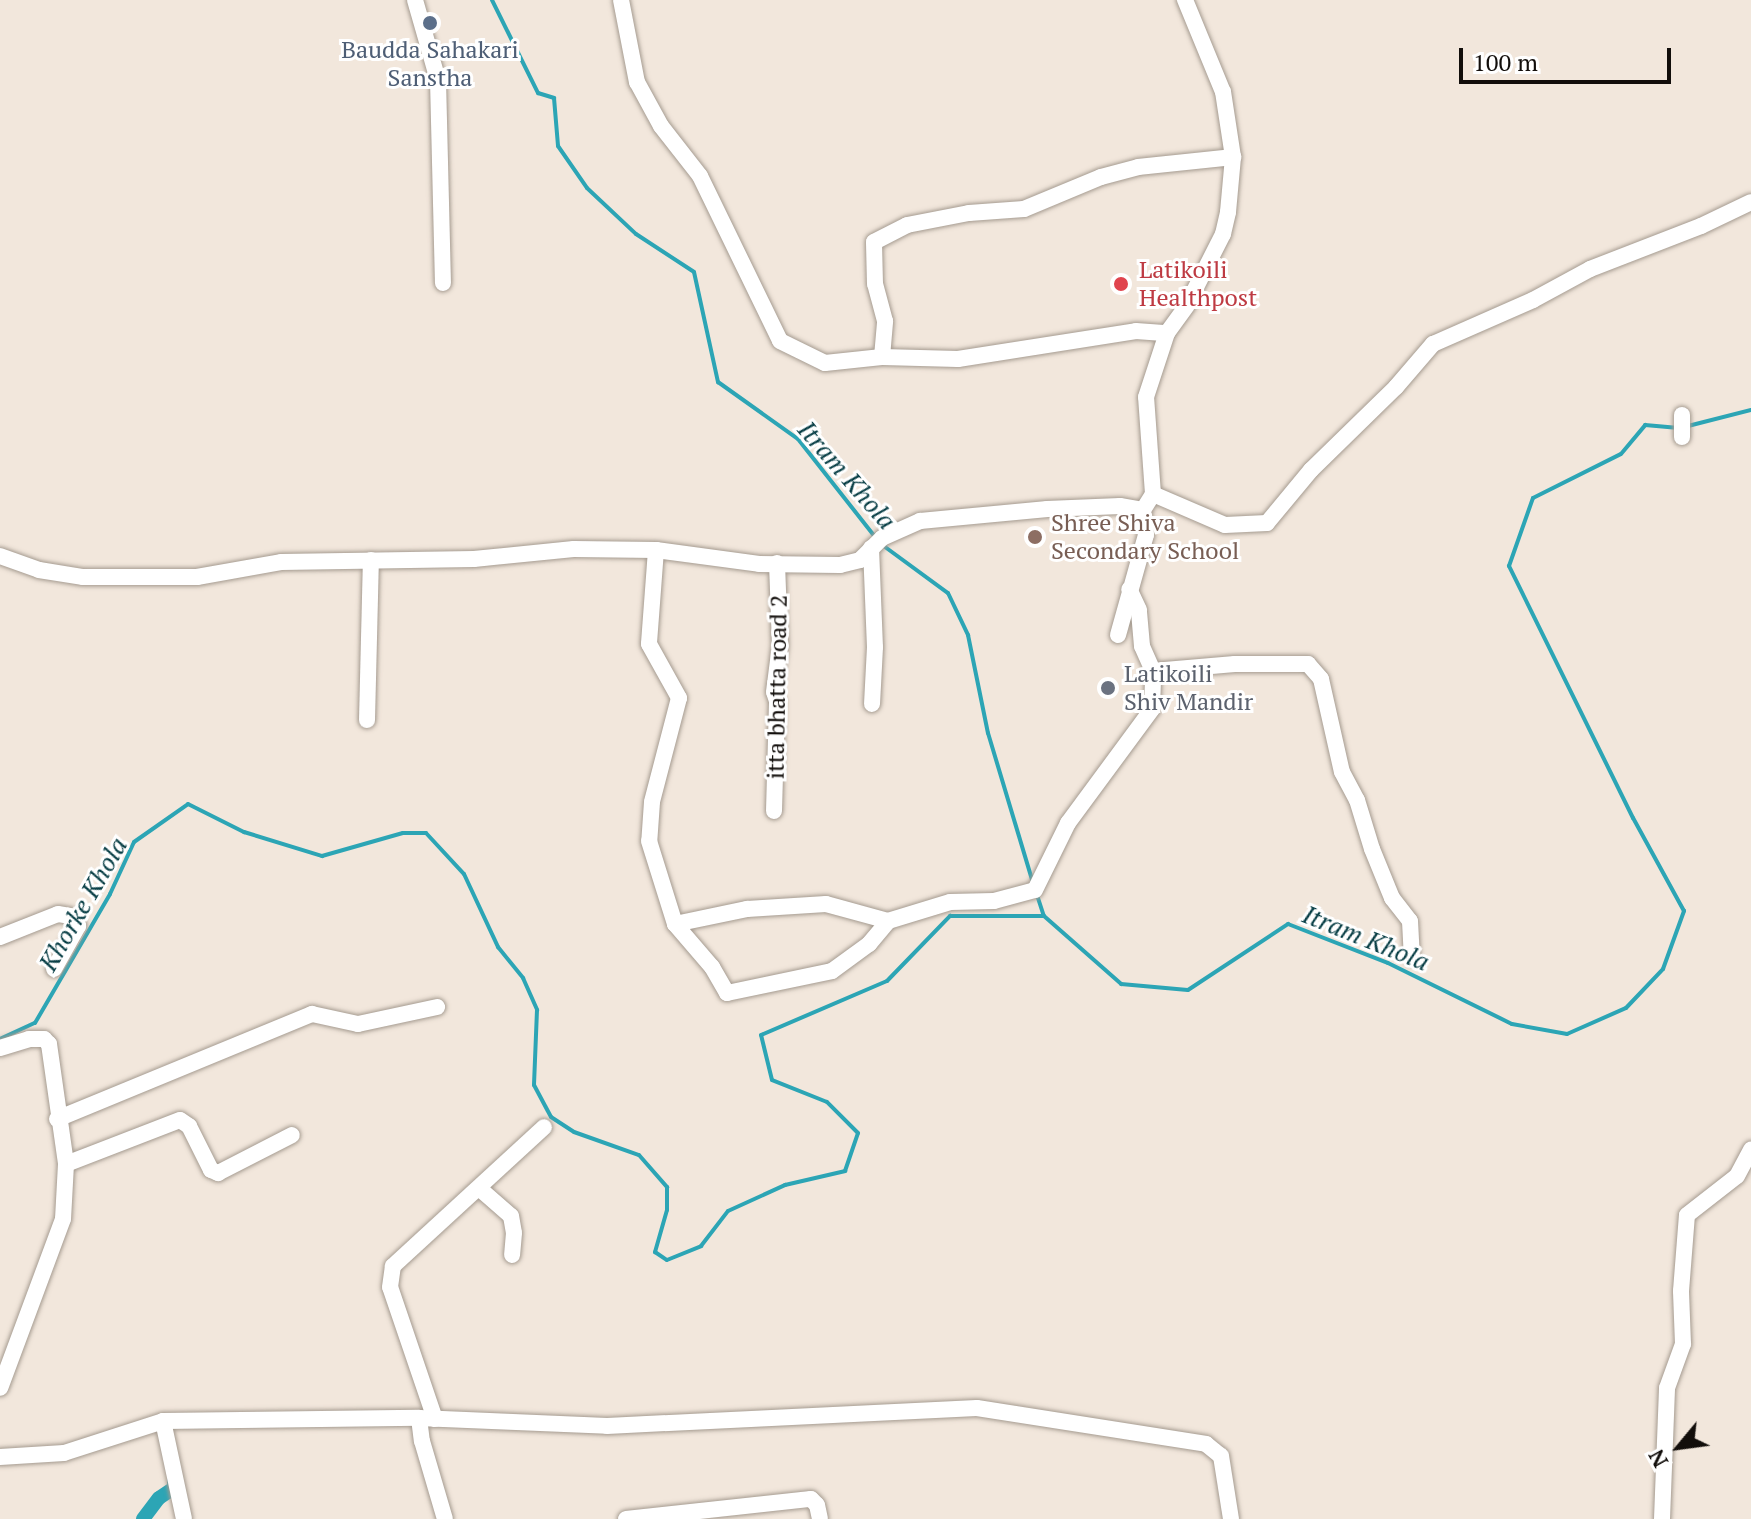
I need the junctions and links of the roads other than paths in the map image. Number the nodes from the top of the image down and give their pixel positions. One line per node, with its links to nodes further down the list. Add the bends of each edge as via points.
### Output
1 (415, 0): 6 (street, via 438,80)
2 (621, 0): 8 (street, via 637,82 661,126 700,176 780,341 825,363)
3 (1185, 0): 4 (street, via 1223,92)
4 (1233, 157): 7 (street, via 1223,234); 8 (street, via 1138,167 1024,209 907,225 874,242 875,284 885,321)
5 (1751, 202): 11 (street, via 1590,269 1433,344 1267,523 1225,525)
6 (443, 283)
7 (1167, 333): 8 (street, via 1136,331 958,359); 11 (street, via 1146,397)
8 (882, 357)
9 (1682, 415): 10 (street)
10 (1682, 437)
11 (1153, 494): 12 (street)
12 (1143, 510): 13 (street, via 1047,509 920,521); 18 (street, via 1146,535)
13 (876, 543): 17 (street, via 852,563); 21 (street)
14 (656, 550): 16 (street); 17 (street); 25 (street, via 649,644 679,698 652,802 649,841)
15 (0, 556): 16 (street, via 39,570 83,577 197,577 281,562)
16 (371, 560): 22 (street)
17 (777, 563): 23 (street, itta bhatta road 2)
18 (1129, 589): 19 (street); 20 (street)
19 (1118, 635)
20 (1153, 671): 24 (street, via 1152,709 1068,823 1035,890 994,901 950,902); 27 (street, via 1308,664 1321,679 1342,772 1372,849 1392,898 1410,921)
21 (872, 704)
22 (367, 720)
23 (774, 811)
24 (888, 921): 25 (street, via 826,904 747,909); 25 (street, via 869,944 832,971 727,993)
25 (675, 924)
26 (0, 937): 28 (street, via 58,914 70,916 78,926)
27 (1412, 957)
28 (54, 969)
29 (437, 1007): 31 (street, via 358,1024 312,1014)
30 (0, 1048): 31 (street, via 29,1039 49,1044)
31 (57, 1119): 35 (street)
32 (544, 1127): 36 (street)
33 (292, 1135): 35 (street, via 218,1173 180,1120)
34 (1751, 1150): 47 (street, via 1737,1176 1687,1215 1683,1344 1667,1388)
35 (66, 1164): 38 (street, via 63,1219)
36 (480, 1189): 37 (street, via 511,1216); 39 (street, via 393,1266 389,1278)
37 (512, 1255)
38 (0, 1388)
39 (427, 1418): 40 (street); 43 (street, via 422,1441); 46 (street, via 607,1426 977,1408 1206,1444 1221,1456)
40 (163, 1421): 41 (street, via 64,1453); 42 (street)
41 (0, 1457)
42 (184, 1519)
43 (445, 1519)
44 (626, 1519): 45 (street, via 811,1499)
45 (820, 1519)
46 (1231, 1519)
47 (1662, 1519)

